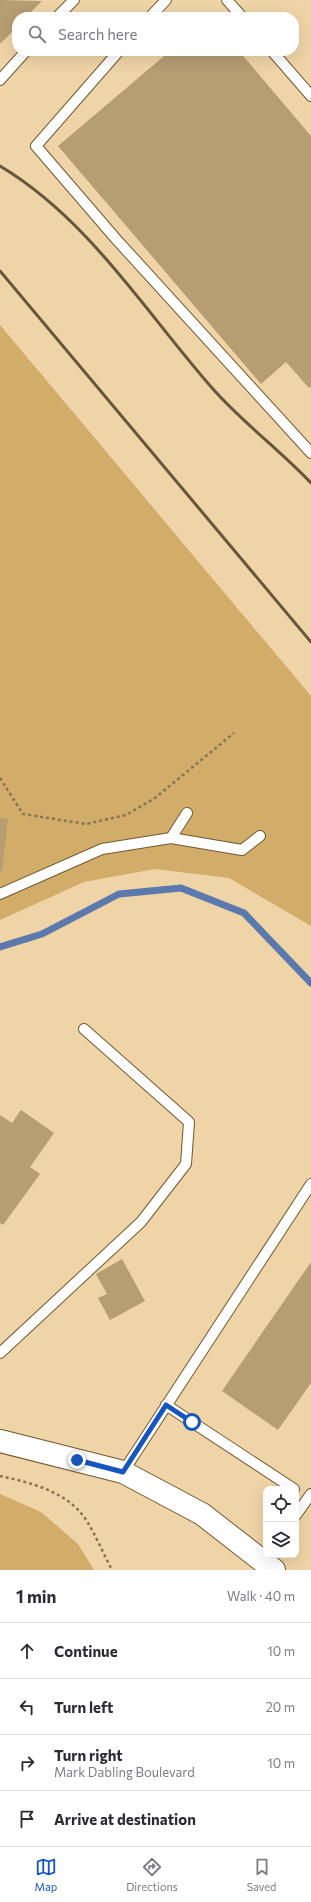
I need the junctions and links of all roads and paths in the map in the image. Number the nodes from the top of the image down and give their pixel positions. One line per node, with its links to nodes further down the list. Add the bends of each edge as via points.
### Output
1 (74, 0): 4 (lane)
2 (166, 0): 5 (lane)
3 (228, 0): 6 (lane)
4 (62, 12)
5 (155, 12)
6 (238, 12)
7 (22, 56): 10 (lane)
8 (115, 56): 12 (lane, via 36,146 116,239)
9 (276, 56): 11 (lane)
10 (0, 80)
11 (311, 96)
12 (311, 453)
13 (234, 733): 14 (path, via 155,798 126,815 86,824 23,814)
14 (0, 778)
15 (187, 813): 17 (lane)
16 (260, 836): 17 (lane, via 242,850)
17 (171, 838): 18 (lane, via 102,849)
18 (0, 894)
19 (84, 1029): 21 (lane, via 189,1122 186,1164 141,1222)
20 (311, 1184): 22 (lane)
21 (0, 1352)
22 (166, 1405): 24 (lane); 26 (lane)
23 (0, 1442): 24 (street)
24 (123, 1472): 30 (street, via 202,1514)
25 (0, 1476): 31 (path, via 41,1486 66,1500 88,1523)
26 (289, 1486)
27 (299, 1492): 28 (lane)
28 (309, 1496): 29 (lane)
29 (299, 1511)
30 (269, 1562)
31 (112, 1570)

